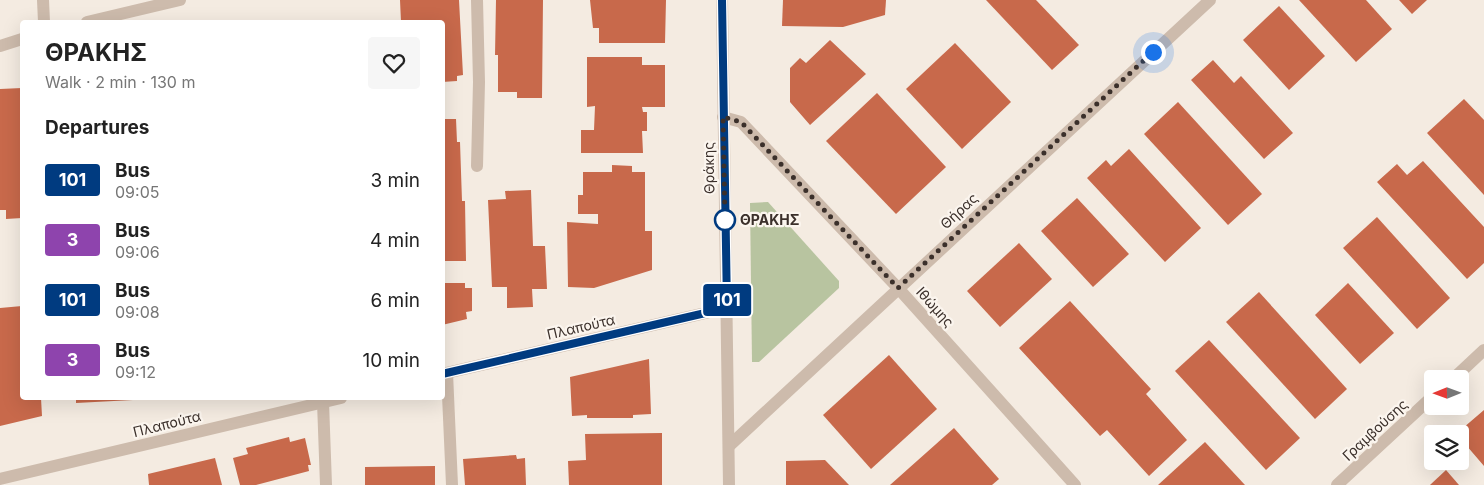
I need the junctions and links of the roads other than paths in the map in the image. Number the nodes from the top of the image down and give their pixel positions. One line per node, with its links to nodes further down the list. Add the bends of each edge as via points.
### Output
1 (43, 0): 6 (street)
2 (180, 0): 7 (street)
3 (477, 0): 11 (street)
4 (722, 0): 10 (street, Θράκης)
5 (1210, 0): 12 (street, Θήρας)
6 (44, 20)
7 (95, 20)
8 (20, 40): 9 (street)
9 (0, 46)
10 (723, 117): 12 (street, Ιθώμης, via 741,122); 13 (street, Θράκης)
11 (477, 166)
12 (898, 288): 20 (street, Θήρας); 25 (street, Ιθώμης)
13 (727, 308): 16 (street, Πλαπούτα); 20 (street, Θράκης)
14 (1484, 350): 15 (street)
15 (1462, 370)
16 (445, 374): 23 (street)
17 (332, 400): 18 (street, Πλαπούτα)
18 (323, 402): 21 (street, Πλαπούτα); 22 (street)
19 (1424, 404): 26 (street, Γραμβούσης)
20 (728, 446): 24 (street, Θράκης)
21 (0, 479)
22 (326, 485)
23 (452, 485)
24 (729, 485)
25 (1075, 485)
26 (1337, 485)

